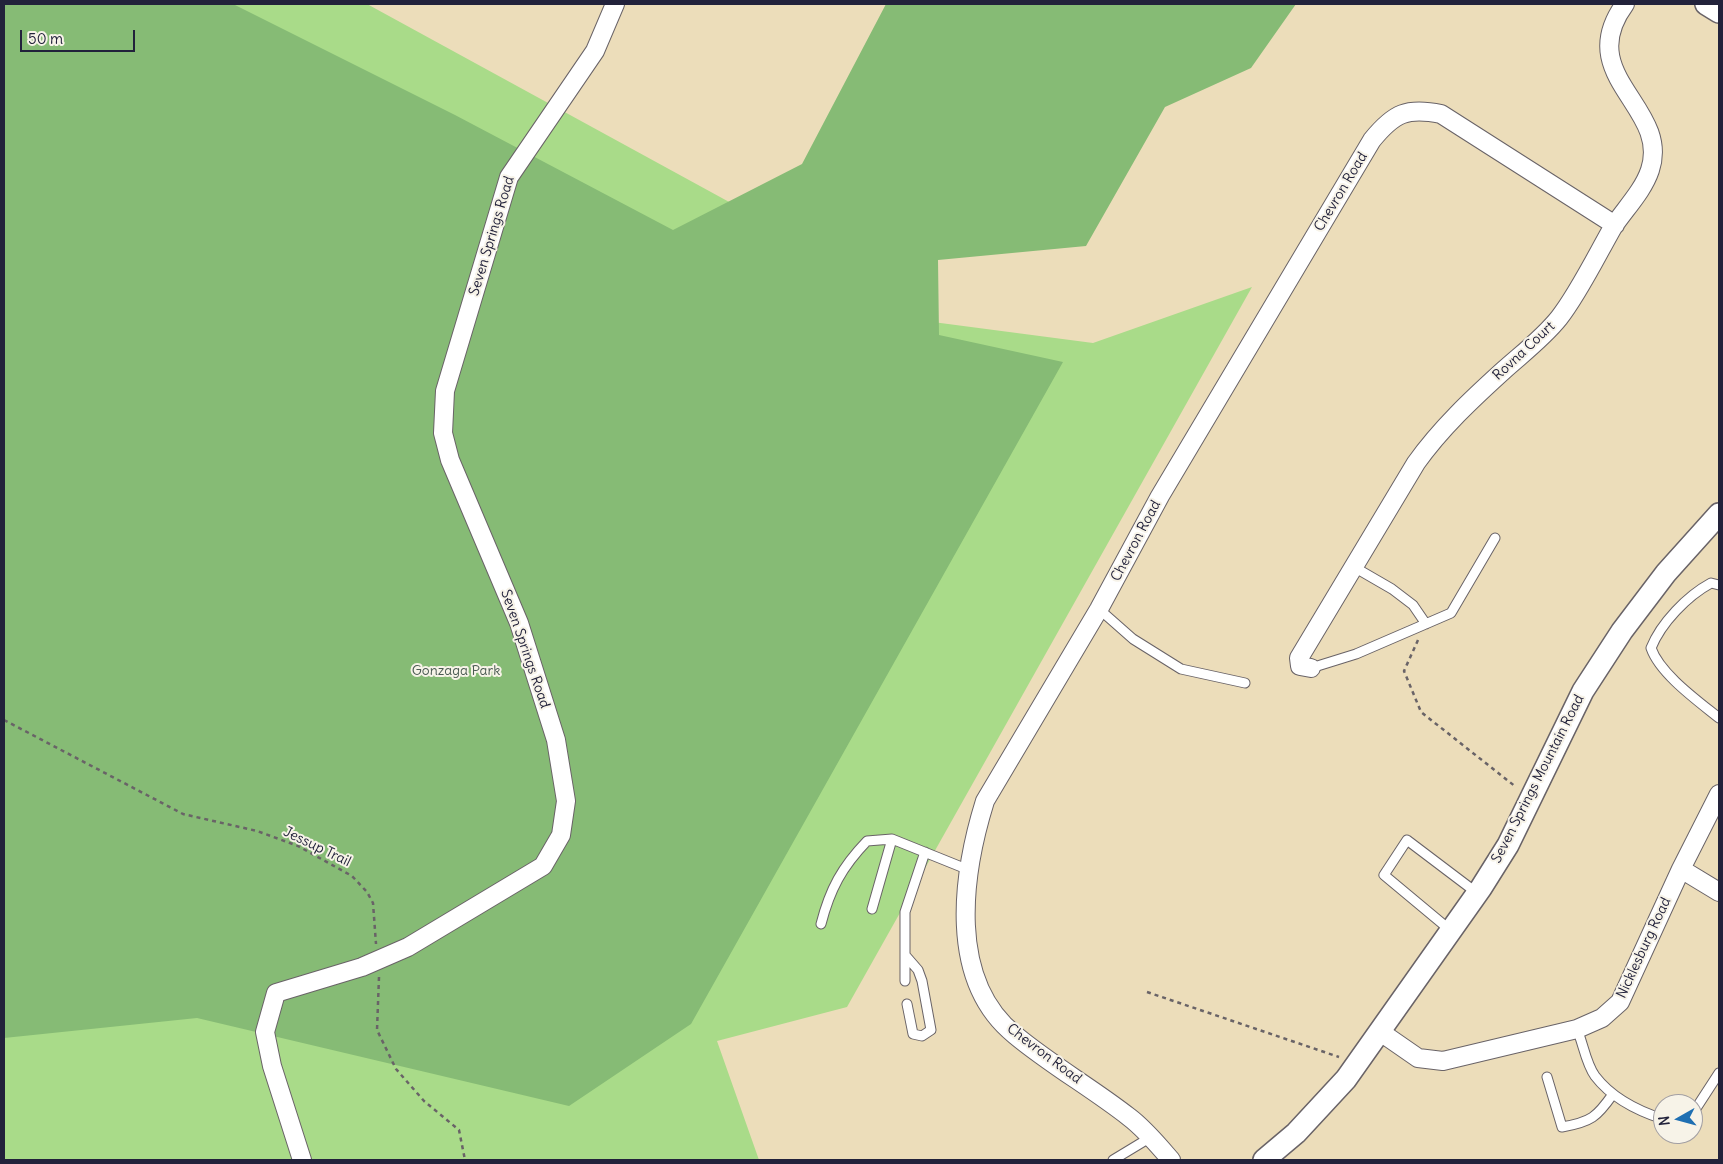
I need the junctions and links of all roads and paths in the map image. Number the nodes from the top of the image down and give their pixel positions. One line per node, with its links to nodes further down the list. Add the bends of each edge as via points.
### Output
1 (1625, 4): 5 (street, Rovna Court, via 1609,37 1608,52 1612,66 1652,138 1652,157 1646,180)
2 (1706, 4): 4 (street)
3 (612, 5): 28 (street, Seven Springs Road, via 595,51 509,177 445,391 444,433 450,460 519,623 556,740 566,802 562,835 543,866)
4 (1719, 12)
5 (1615, 225): 8 (street, Rovna Court, via 1560,317 1434,438); 10 (street, Chevron Road, via 1442,114 1416,112 1390,119 1372,140 1160,496)
6 (1719, 514): 17 (street, Seven Springs Mountain Road, via 1666,573 1622,631 1583,691)
7 (1495, 538): 11 (lane, via 1451,613)
8 (1354, 567): 11 (lane, via 1413,605); 12 (street, Rovna Court, via 1299,658 1300,666)
9 (1719, 585): 14 (lane, via 1710,583 1696,591 1656,635 1651,648 1655,660)
10 (1099, 609): 13 (lane, via 1133,639 1181,668); 21 (street, Chevron Road, via 985,801 974,835)
11 (1426, 624): 12 (lane, via 1356,654); 17 (path, via 1404,671 1421,712 1512,784)
12 (1312, 668)
13 (1245, 683)
14 (1719, 718)
15 (4, 720): 28 (path, Jessup Trail, via 183,814 266,834 298,846 352,876 368,892 373,903 374,938)
16 (1719, 794): 20 (street, Nicklesburg Road)
17 (1528, 801): 23 (street, Seven Springs Mountain Road, via 1508,845)
18 (892, 839): 19 (lane); 24 (lane); 25 (lane, via 867,841 848,861 828,896)
19 (925, 852): 21 (lane); 27 (lane, via 905,912)
20 (1681, 869): 22 (street); 32 (street, Nicklesburg Road, via 1620,1002 1602,1018)
21 (968, 870): 40 (street, Chevron Road, via 966,899 970,958 990,1007 1013,1034 1130,1117)
22 (1719, 892)
23 (1477, 893): 26 (street, Seven Springs Mountain Road); 26 (lane, via 1406,840 1384,875)
24 (872, 909)
25 (821, 924)
26 (1451, 931): 33 (street, Seven Springs Mountain Road)
27 (906, 955): 29 (lane); 31 (lane, via 922,981 931,1030 922,1036 912,1034)
28 (380, 961): 41 (street, Seven Springs Road, via 276,993 273,998 264,1032); 42 (path, Jessup Trail, via 376,1030 396,1069 424,1101 459,1130)
29 (905, 981)
30 (1147, 992): 34 (path)
31 (907, 1004)
32 (1578, 1028): 33 (street, Nicklesburg Road, via 1443,1061 1418,1058); 37 (lane, via 1594,1075)
33 (1379, 1031): 34 (street, Seven Springs Mountain Road)
34 (1357, 1063): 45 (street, Seven Springs Mountain Road, via 1296,1133)
35 (1719, 1073): 38 (lane)
36 (1546, 1077): 37 (lane, via 1562,1127 1582,1124 1598,1116)
37 (1613, 1094): 39 (lane)
38 (1703, 1098)
39 (1653, 1115)
40 (1151, 1137): 43 (lane); 44 (street, Chevron Road)
41 (302, 1160)
42 (465, 1160)
43 (1113, 1160)
44 (1171, 1160)
45 (1264, 1160)

